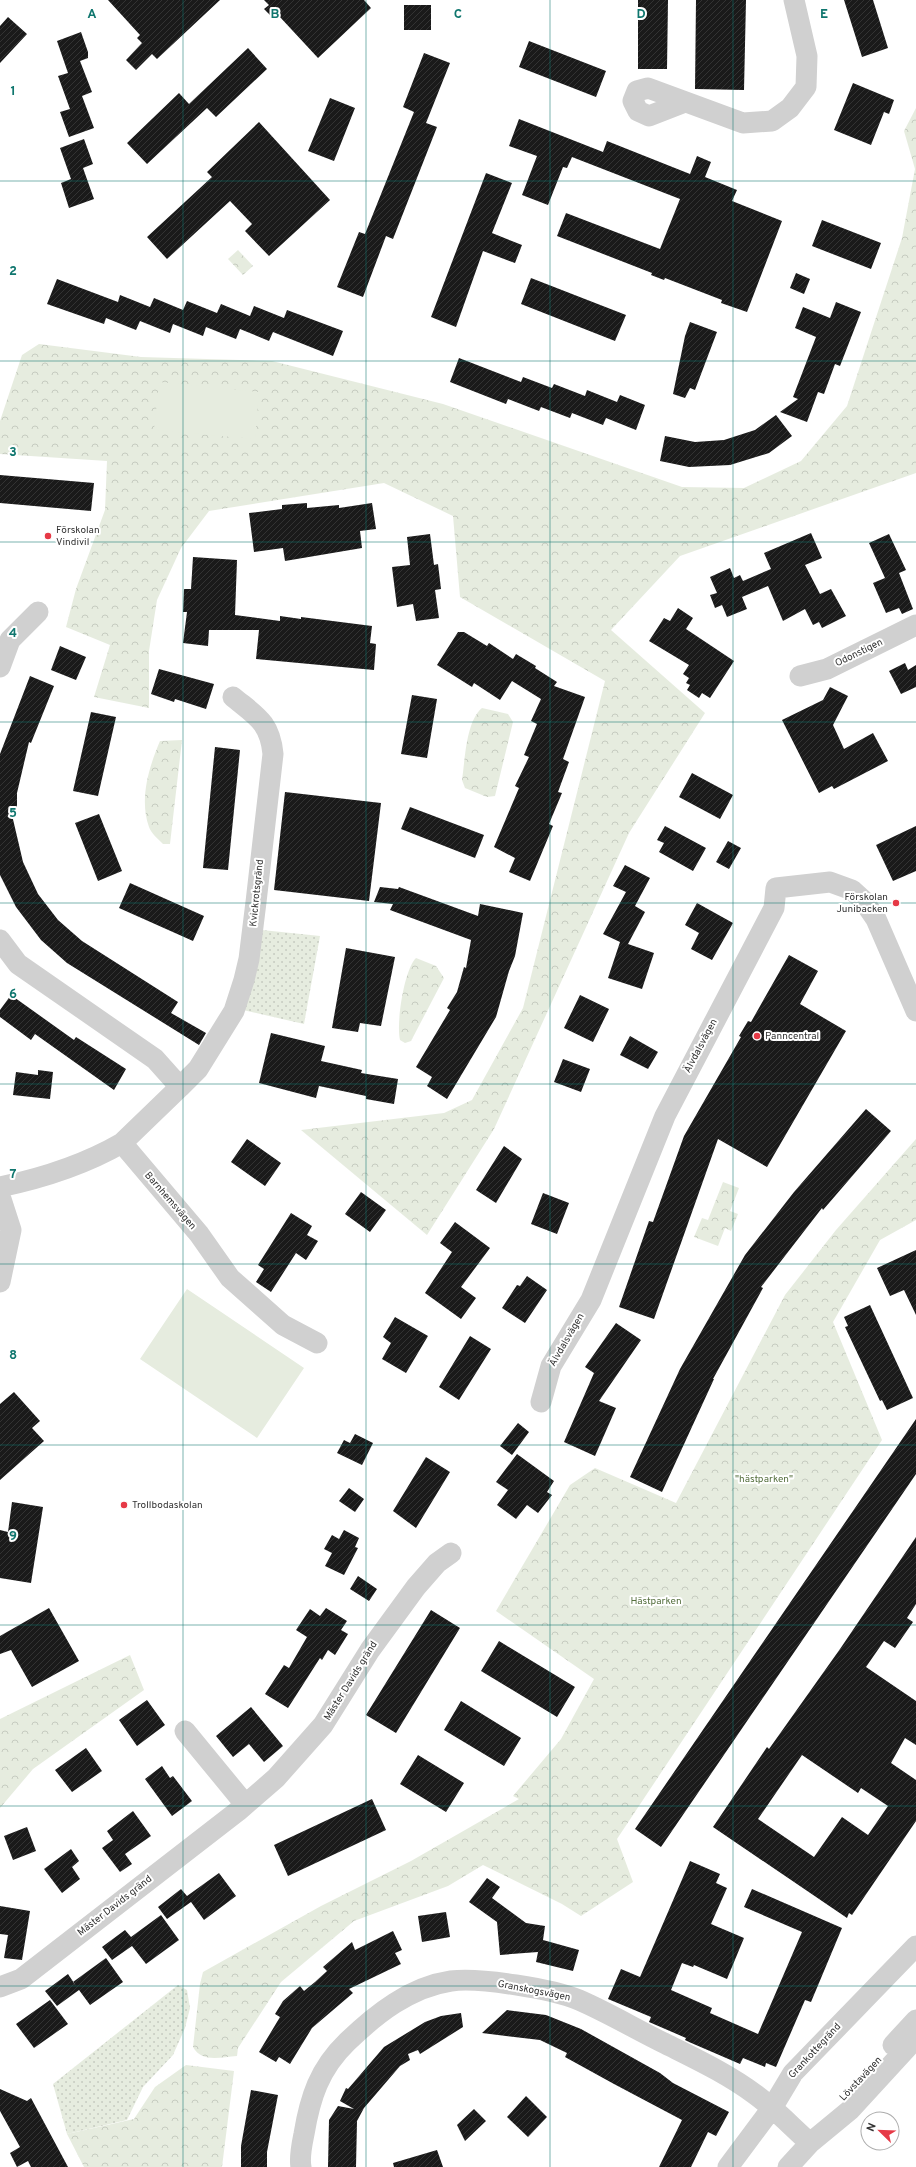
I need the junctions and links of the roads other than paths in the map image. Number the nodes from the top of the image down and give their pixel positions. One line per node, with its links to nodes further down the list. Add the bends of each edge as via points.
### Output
1 (794, 0): 2 (street, via 807,56 806,87 790,108 772,121 743,123)
2 (685, 102)
3 (38, 612): 5 (street, via 10,640)
4 (916, 625): 6 (street, Odonstigen, via 827,669)
5 (0, 667)
6 (800, 676)
7 (233, 697): 10 (street, Kvickrotsgränd, via 262,721 271,737 272,754 249,960 234,1011 198,1069)
8 (0, 940): 10 (street, via 18,964 155,1059)
9 (916, 1011): 16 (street, Älvdalsvägen, via 876,919 863,900 852,890 830,882 776,888 774,908 664,1116 591,1300 551,1366)
10 (180, 1087): 11 (street, Kvickrotsgränd)
11 (122, 1143): 12 (street, via 78,1165 39,1179); 15 (street, Barnhemsvägen, via 199,1234 230,1278 283,1325)
12 (0, 1187)
13 (0, 1196): 14 (street, via 11,1230)
14 (0, 1282)
15 (317, 1343)
16 (541, 1402)
17 (451, 1553): 19 (street, Mäster Davids gränd, via 437,1563 416,1586 370,1650 323,1725 276,1778)
18 (185, 1731): 19 (street)
19 (245, 1804): 21 (street, Mäster Davids gränd, via 21,1980)
20 (916, 1946): 24 (street, Grankottegränd, via 793,2073)
21 (0, 1987)
22 (916, 2020): 25 (street, Lövstavägen, via 841,2100)
23 (916, 2038): 25 (street, Lövstavägen, via 850,2110)
24 (772, 2108): 25 (street, Granskogsvägen); 26 (street, Granskogsvägen, via 720,2071 578,2000 526,1987 452,1981 430,1986 391,2006 365,2025 341,2048 323,2071 314,2089 304,2134); 27 (street, Grankottegränd)
25 (810, 2143): 28 (street, Lövstavägen)
26 (301, 2167)
27 (728, 2167)
28 (788, 2167)

